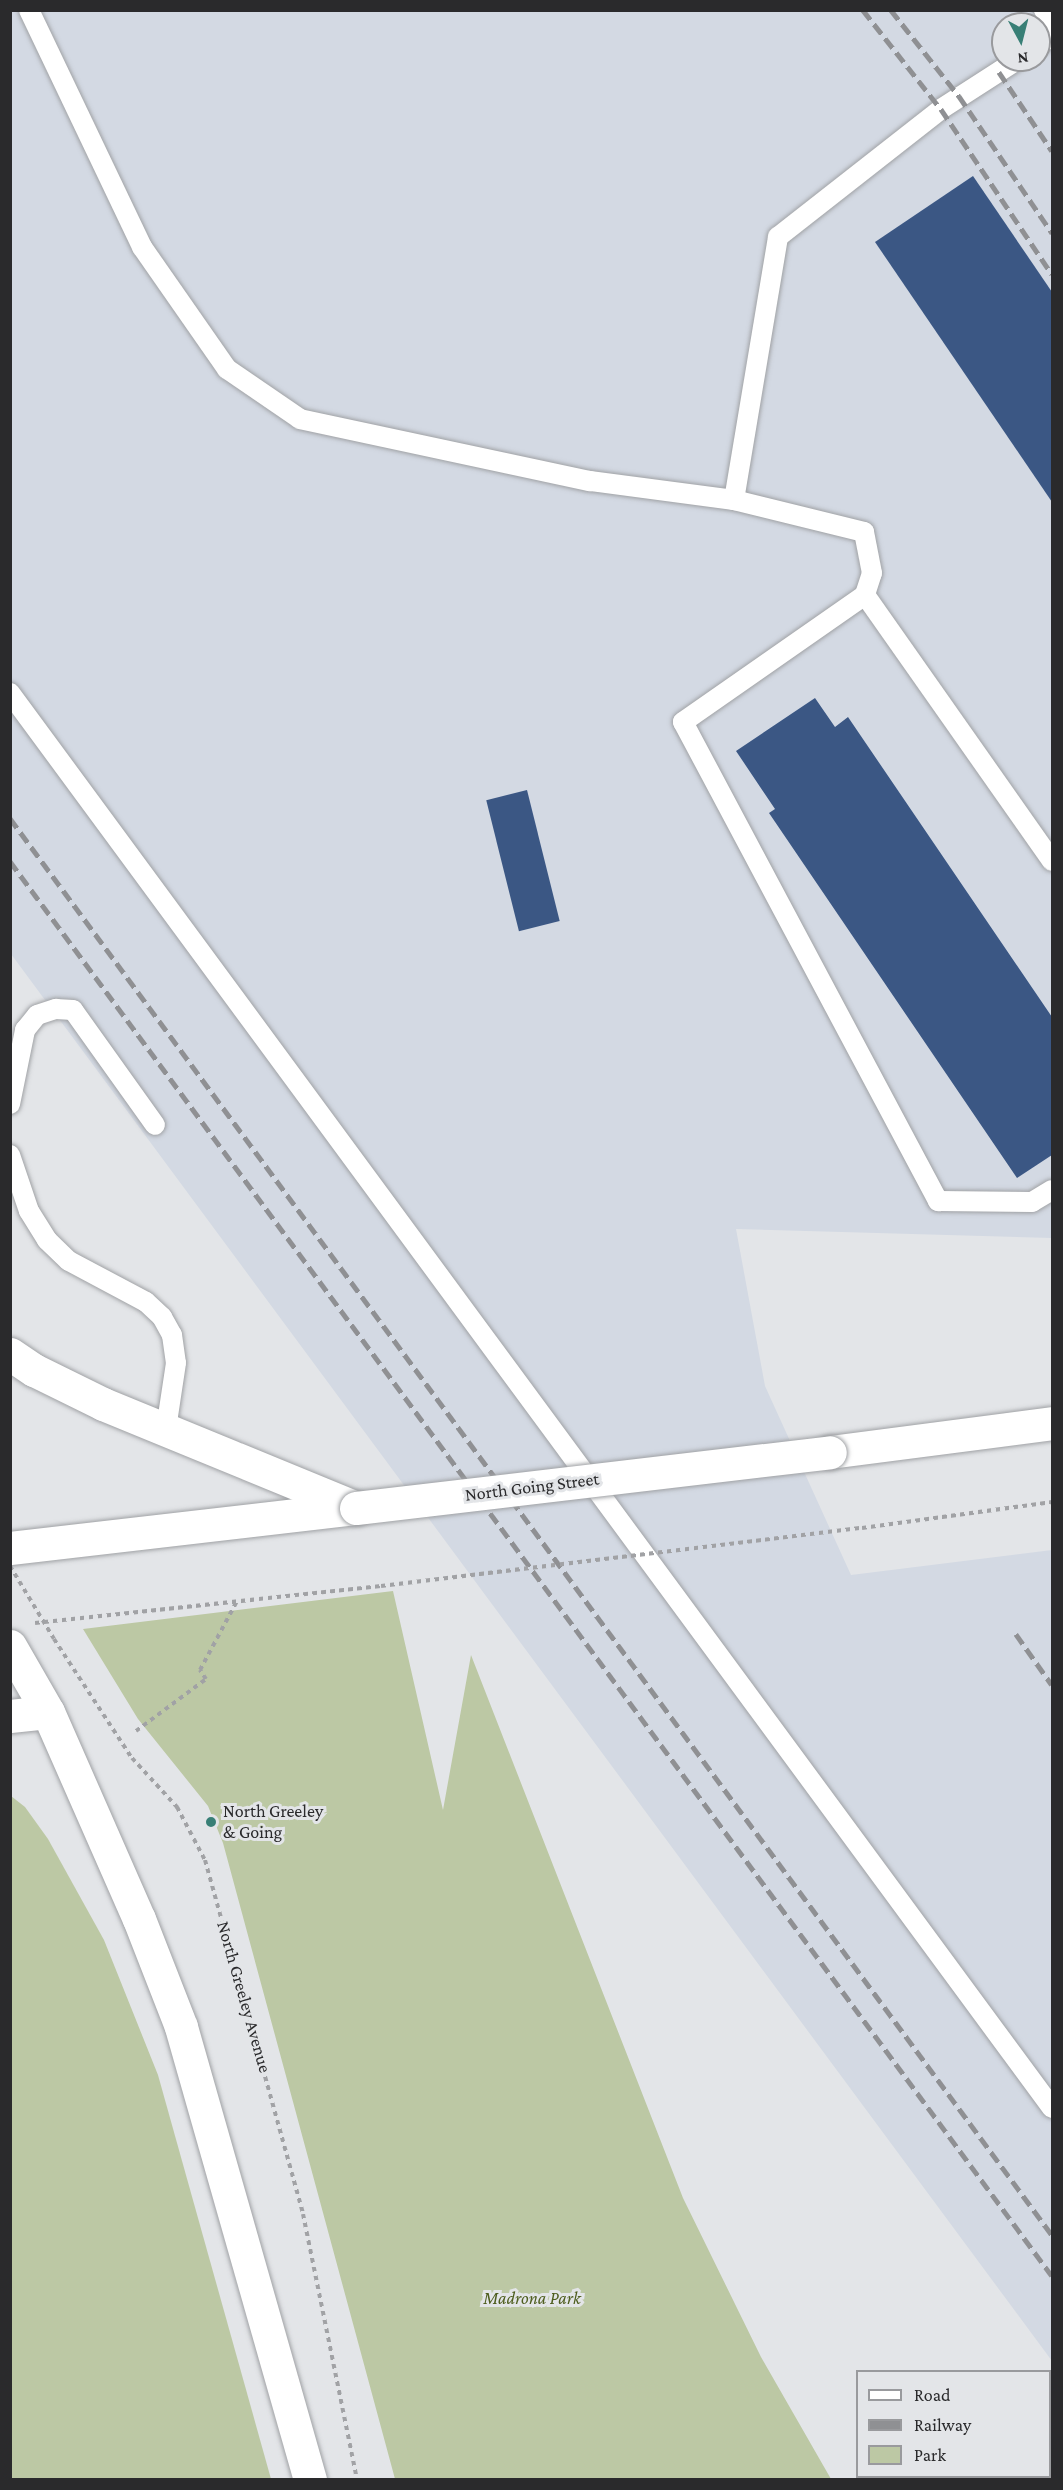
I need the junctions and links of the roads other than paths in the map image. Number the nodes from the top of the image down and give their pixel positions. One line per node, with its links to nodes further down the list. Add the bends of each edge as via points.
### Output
1 (29, 10): 5 (lane, via 142,247 227,369 300,419 590,482)
2 (1044, 10): 3 (lane)
3 (1053, 23)
4 (998, 72): 5 (lane, via 940,109 778,237)
5 (734, 500): 6 (lane, via 864,532 872,573)
6 (866, 595): 8 (lane); 12 (lane, via 683,722 938,1201 1032,1202)
7 (10, 693): 21 (lane)
8 (1053, 861)
9 (10, 1104): 10 (lane, via 25,1030 37,1015 56,1009 73,1010)
10 (155, 1125)
11 (10, 1155): 15 (lane, via 29,1210 47,1240 69,1261 146,1302 162,1317 172,1335 176,1363)
12 (1053, 1190)
13 (10, 1354): 15 (main road, via 103,1404)
14 (1053, 1423): 16 (main road, North Going Street, bridge)
15 (166, 1429): 16 (main road)
16 (356, 1508): 17 (main road, North Going Street)
17 (10, 1548)
18 (22, 1634): 19 (main road)
19 (48, 1712): 20 (main road); 22 (main road, via 139,1919 181,2026)
20 (10, 1716)
21 (1053, 2109)
22 (310, 2480)

